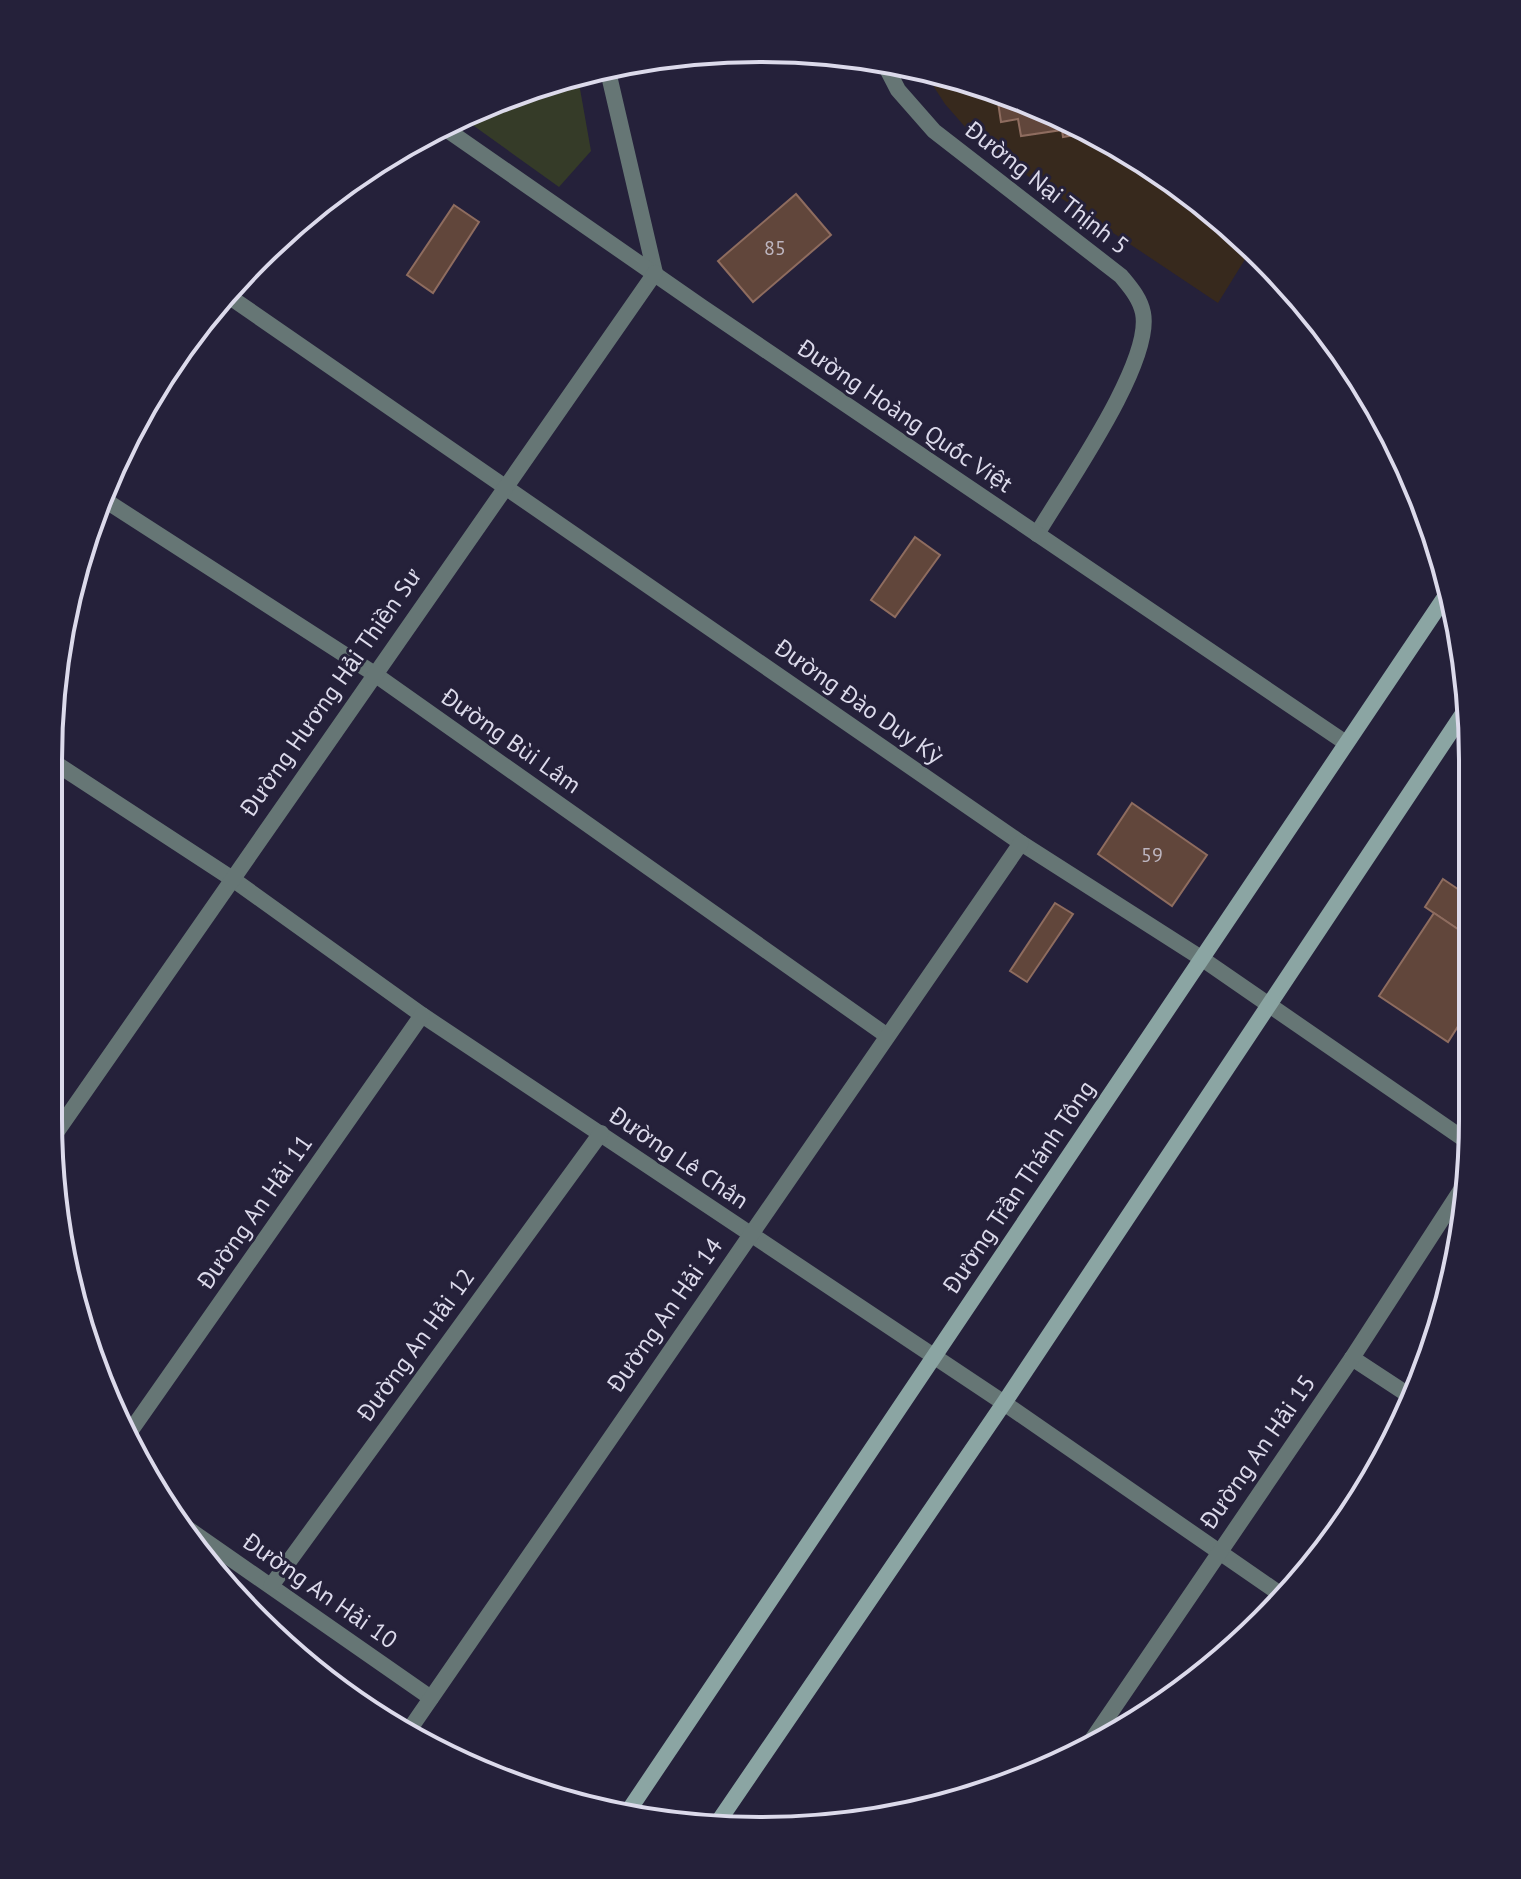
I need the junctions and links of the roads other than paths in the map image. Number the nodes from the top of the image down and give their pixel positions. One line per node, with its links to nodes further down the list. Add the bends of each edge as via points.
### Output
1 (890, 74): 8 (street, Đường Nại Thịnh 5, via 934,131 1121,276 1143,312 1138,356)
2 (610, 79): 4 (street)
3 (453, 134): 4 (street, Đường Hoàng Quốc Việt)
4 (655, 273): 6 (street, Đường Hương Hải Thiền Sư); 8 (street, Đường Hoàng Quốc Việt)
5 (235, 300): 6 (street, Đường Đào Duy Kỳ)
6 (505, 484): 10 (street, Đường Hương Hải Thiền Sư); 14 (street, Đường Đào Duy Kỳ)
7 (111, 504): 10 (street, Đường Bùi Lâm)
8 (1037, 534): 12 (street, Đường Hoàng Quốc Việt)
9 (1441, 603): 12 (main road, Đường Trần Thánh Tông)
10 (373, 673): 15 (street, Đường Hương Hải Thiền Sư); 19 (street, Đường Bùi Lâm)
11 (1458, 721): 17 (main road)
12 (1346, 743): 16 (main road, Đường Trần Thánh Tông)
13 (62, 768): 15 (street, Đường Lê Chân)
14 (1021, 843): 16 (street, Đường Đào Duy Kỳ); 19 (street, Đường An Hải 14)
15 (231, 878): 18 (street, Đường Lê Chân); 20 (street, Đường Hương Hải Thiền Sư)
16 (1201, 958): 17 (street, Đường Đào Duy Kỳ); 25 (main road, Đường Trần Thánh Tông)
17 (1269, 1005): 22 (street, Đường Đào Duy Kỳ); 28 (main road)
18 (422, 1015): 21 (street, Đường Lê Chân); 29 (street, Đường An Hải 11)
19 (886, 1035): 24 (street, Đường An Hải 14)
20 (62, 1108)
21 (601, 1133): 24 (street, Đường Lê Chân); 32 (street, Đường An Hải 12)
22 (1459, 1135)
23 (1454, 1201): 26 (street, Đường An Hải 15)
24 (749, 1234): 25 (street, Đường Lê Chân); 34 (street, Đường An Hải 14)
25 (934, 1358): 28 (street, Đường Lê Chân); 37 (main road, Đường Trần Thánh Tông)
26 (1352, 1358): 27 (street); 31 (street, Đường An Hải 15)
27 (1403, 1392)
28 (1004, 1403): 31 (street, Đường Lê Chân); 38 (main road)
29 (134, 1426)
30 (202, 1539): 32 (street, Đường An Hải 10)
31 (1218, 1553): 33 (street, Đường Lê Chân); 36 (street, Đường An Hải 15)
32 (271, 1586): 34 (street, Đường An Hải 10)
33 (1275, 1591)
34 (431, 1698): 35 (street, Đường An Hải 14)
35 (413, 1724)
36 (1102, 1727)
37 (632, 1805)
38 (722, 1816)

